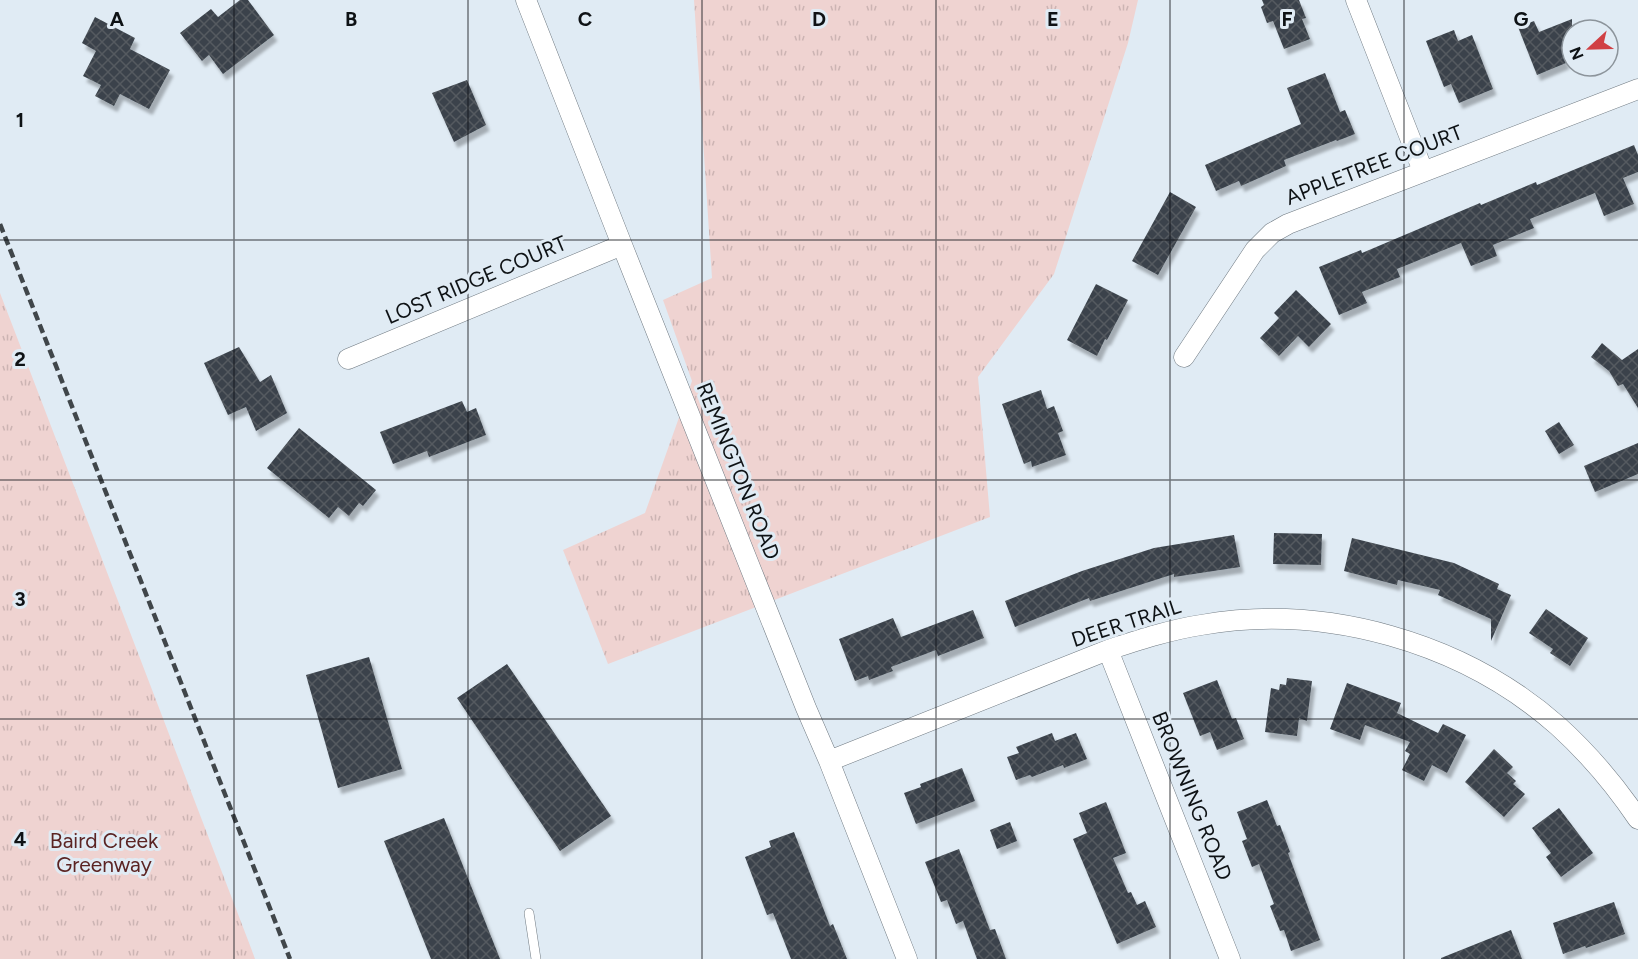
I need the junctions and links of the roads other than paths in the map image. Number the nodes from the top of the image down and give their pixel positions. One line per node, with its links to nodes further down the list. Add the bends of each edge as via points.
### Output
1 (526, 0): 5 (street, REMINGTON ROAD)
2 (1356, 0): 4 (street)
3 (1638, 89): 4 (street, APPLETREE COURT)
4 (1423, 171): 6 (street, APPLETREE COURT, via 1272,233 1255,250)
5 (622, 245): 7 (street, LOST RIDGE COURT); 9 (street, REMINGTON ROAD)
6 (1184, 357)
7 (348, 359)
8 (1108, 650): 9 (street, DEER TRAIL); 10 (street, DEER TRAIL, via 1201,624 1254,619 1346,625 1426,647 1475,669 1557,725 1590,757); 14 (street, BROWNING ROAD)
9 (829, 761): 13 (street, REMINGTON ROAD)
10 (1638, 819)
11 (530, 913): 12 (lane)
12 (536, 959)
13 (906, 959)
14 (1230, 959)

